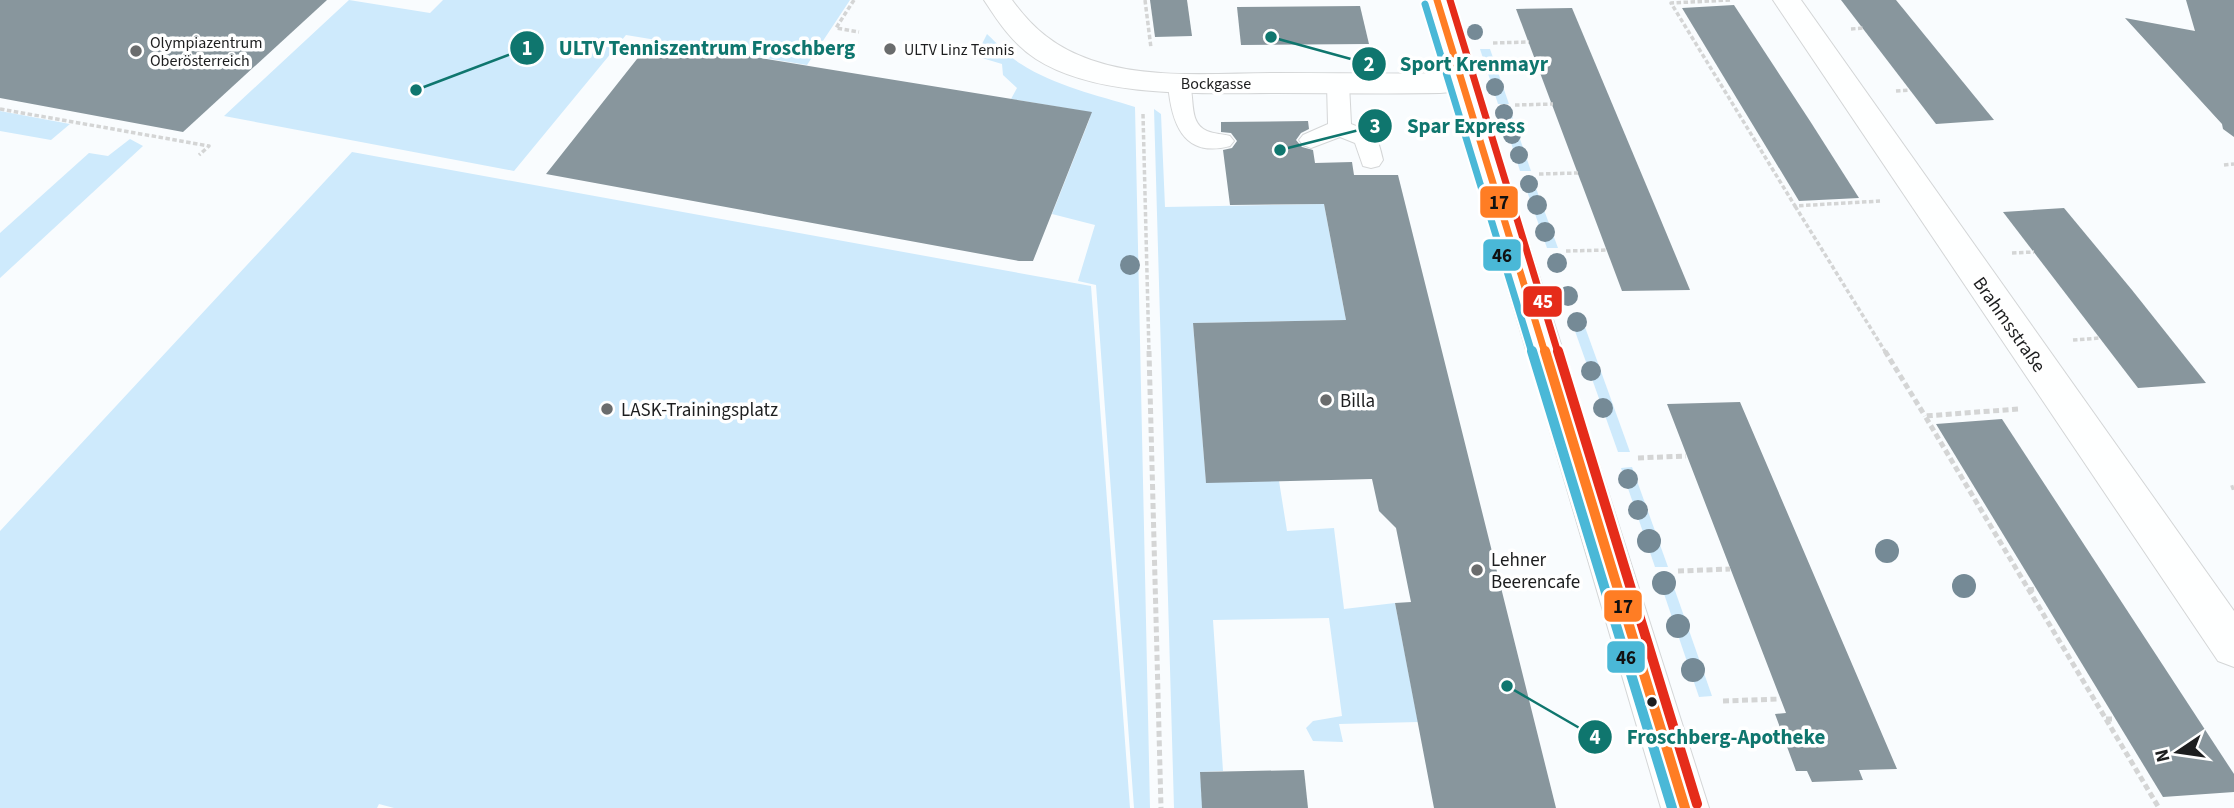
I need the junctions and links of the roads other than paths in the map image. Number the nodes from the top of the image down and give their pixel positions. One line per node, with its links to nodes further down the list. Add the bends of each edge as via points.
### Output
1 (998, 0): 4 (street, Bockgasse, via 1006,17 1033,42 1080,67 1143,82)
2 (1437, 0): 5 (street)
3 (1787, 0): 11 (street, Brahmsstraße)
4 (1179, 83): 6 (street, Bockgasse); 8 (lane, via 1188,130 1205,142)
5 (1463, 83): 6 (street, Bockgasse); 12 (street)
6 (1338, 84): 7 (lane)
7 (1340, 128): 9 (lane); 10 (lane, via 1366,139)
8 (1222, 141)
9 (1311, 141)
10 (1371, 160)
11 (2234, 647)
12 (1685, 808)

